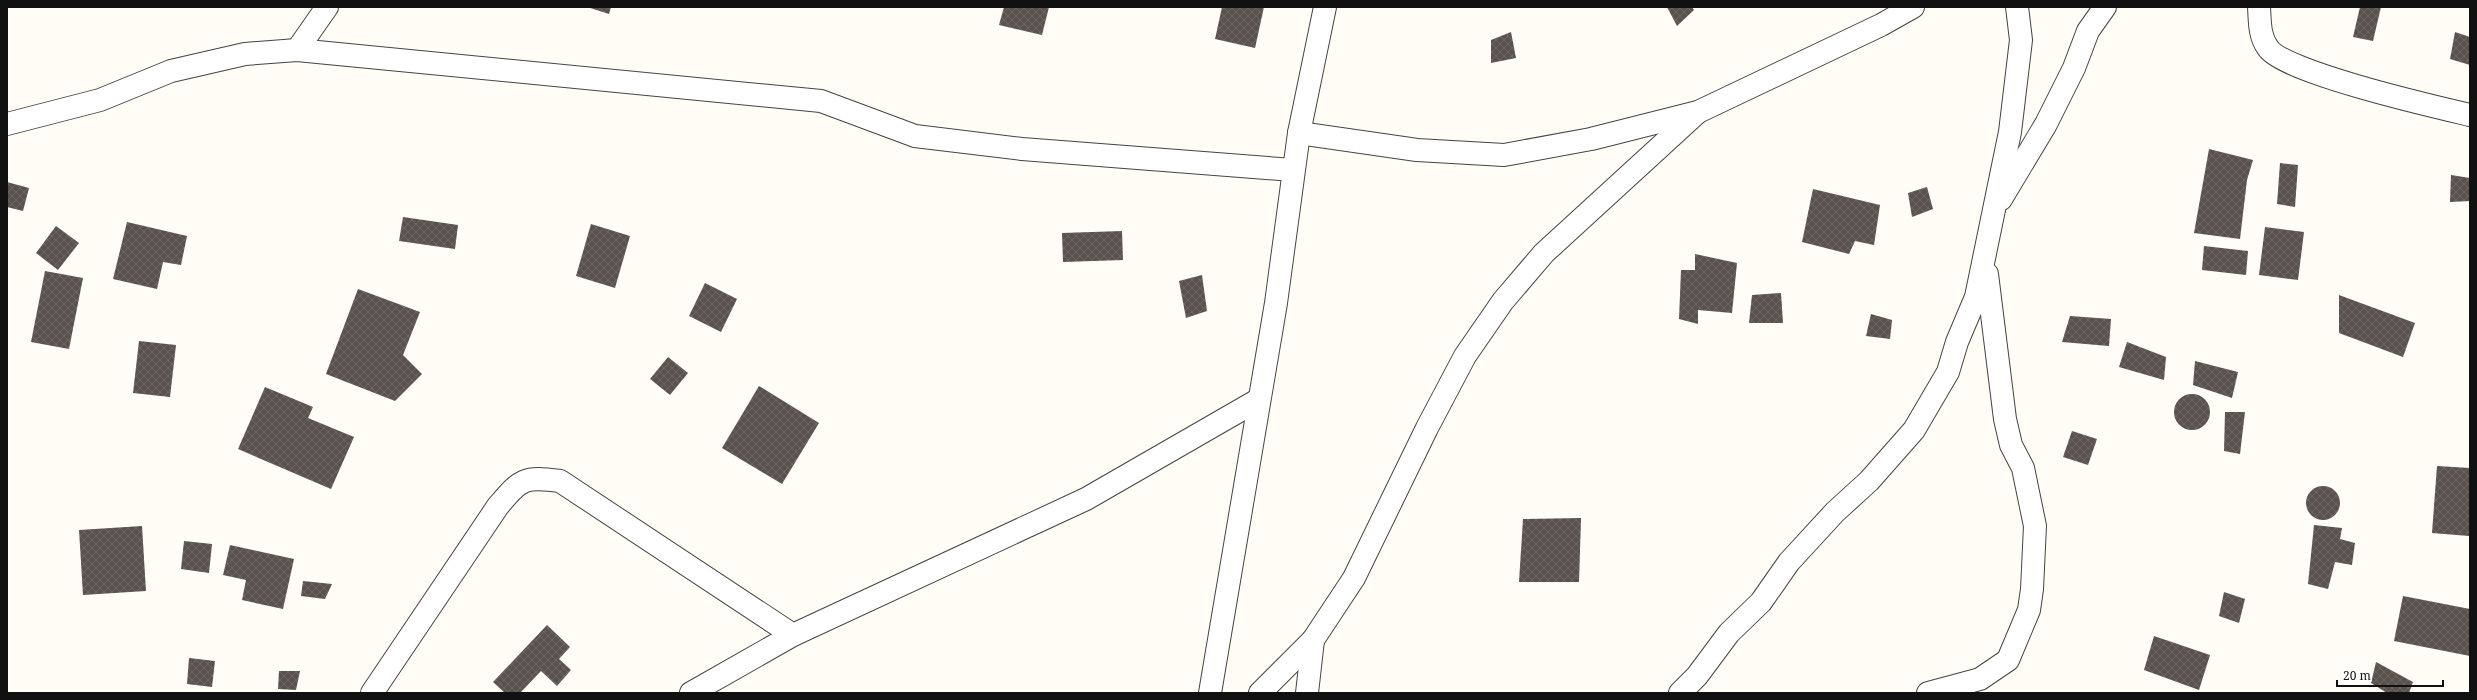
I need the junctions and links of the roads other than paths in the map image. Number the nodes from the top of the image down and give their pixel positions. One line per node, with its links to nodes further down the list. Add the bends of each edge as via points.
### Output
1 (327, 7): 7 (street)
2 (1325, 7): 11 (street)
3 (1913, 7): 8 (street, via 1881,25)
4 (2017, 7): 13 (street, via 2021,40 2019,67)
5 (2105, 7): 13 (street, via 2088,31 2074,68 2046,124)
6 (2259, 7): 9 (street, via 2260,30 2268,50 2288,62 2342,82)
7 (297, 50): 10 (street, via 245,54 171,71 100,100); 12 (street, via 821,101 915,136 1022,149)
8 (1698, 112): 11 (street, via 1591,139 1504,155 1417,150); 17 (street, via 1544,253 1503,302 1465,356 1354,578)
9 (2470, 115)
10 (7, 124)
11 (1299, 133): 12 (street)
12 (1293, 170): 15 (street, via 1276,303)
13 (1995, 209): 14 (street)
14 (1984, 254): 23 (street, via 1976,297 1957,342 1948,372 1914,430 1869,481 1835,512 1789,562 1761,602 1729,633 1697,676); 24 (street, via 2005,419 2011,445 2023,468 2035,526 2032,589 2029,610 2008,660 1980,679)
15 (1258, 400): 16 (street, via 1086,499); 20 (street)
16 (793, 635): 18 (street, via 560,481 535,477 516,486 498,506); 19 (street)
17 (1313, 640): 21 (street); 22 (street)
18 (372, 693)
19 (691, 693)
20 (1210, 693)
21 (1260, 693)
22 (1307, 693)
23 (1680, 693)
24 (1928, 693)

